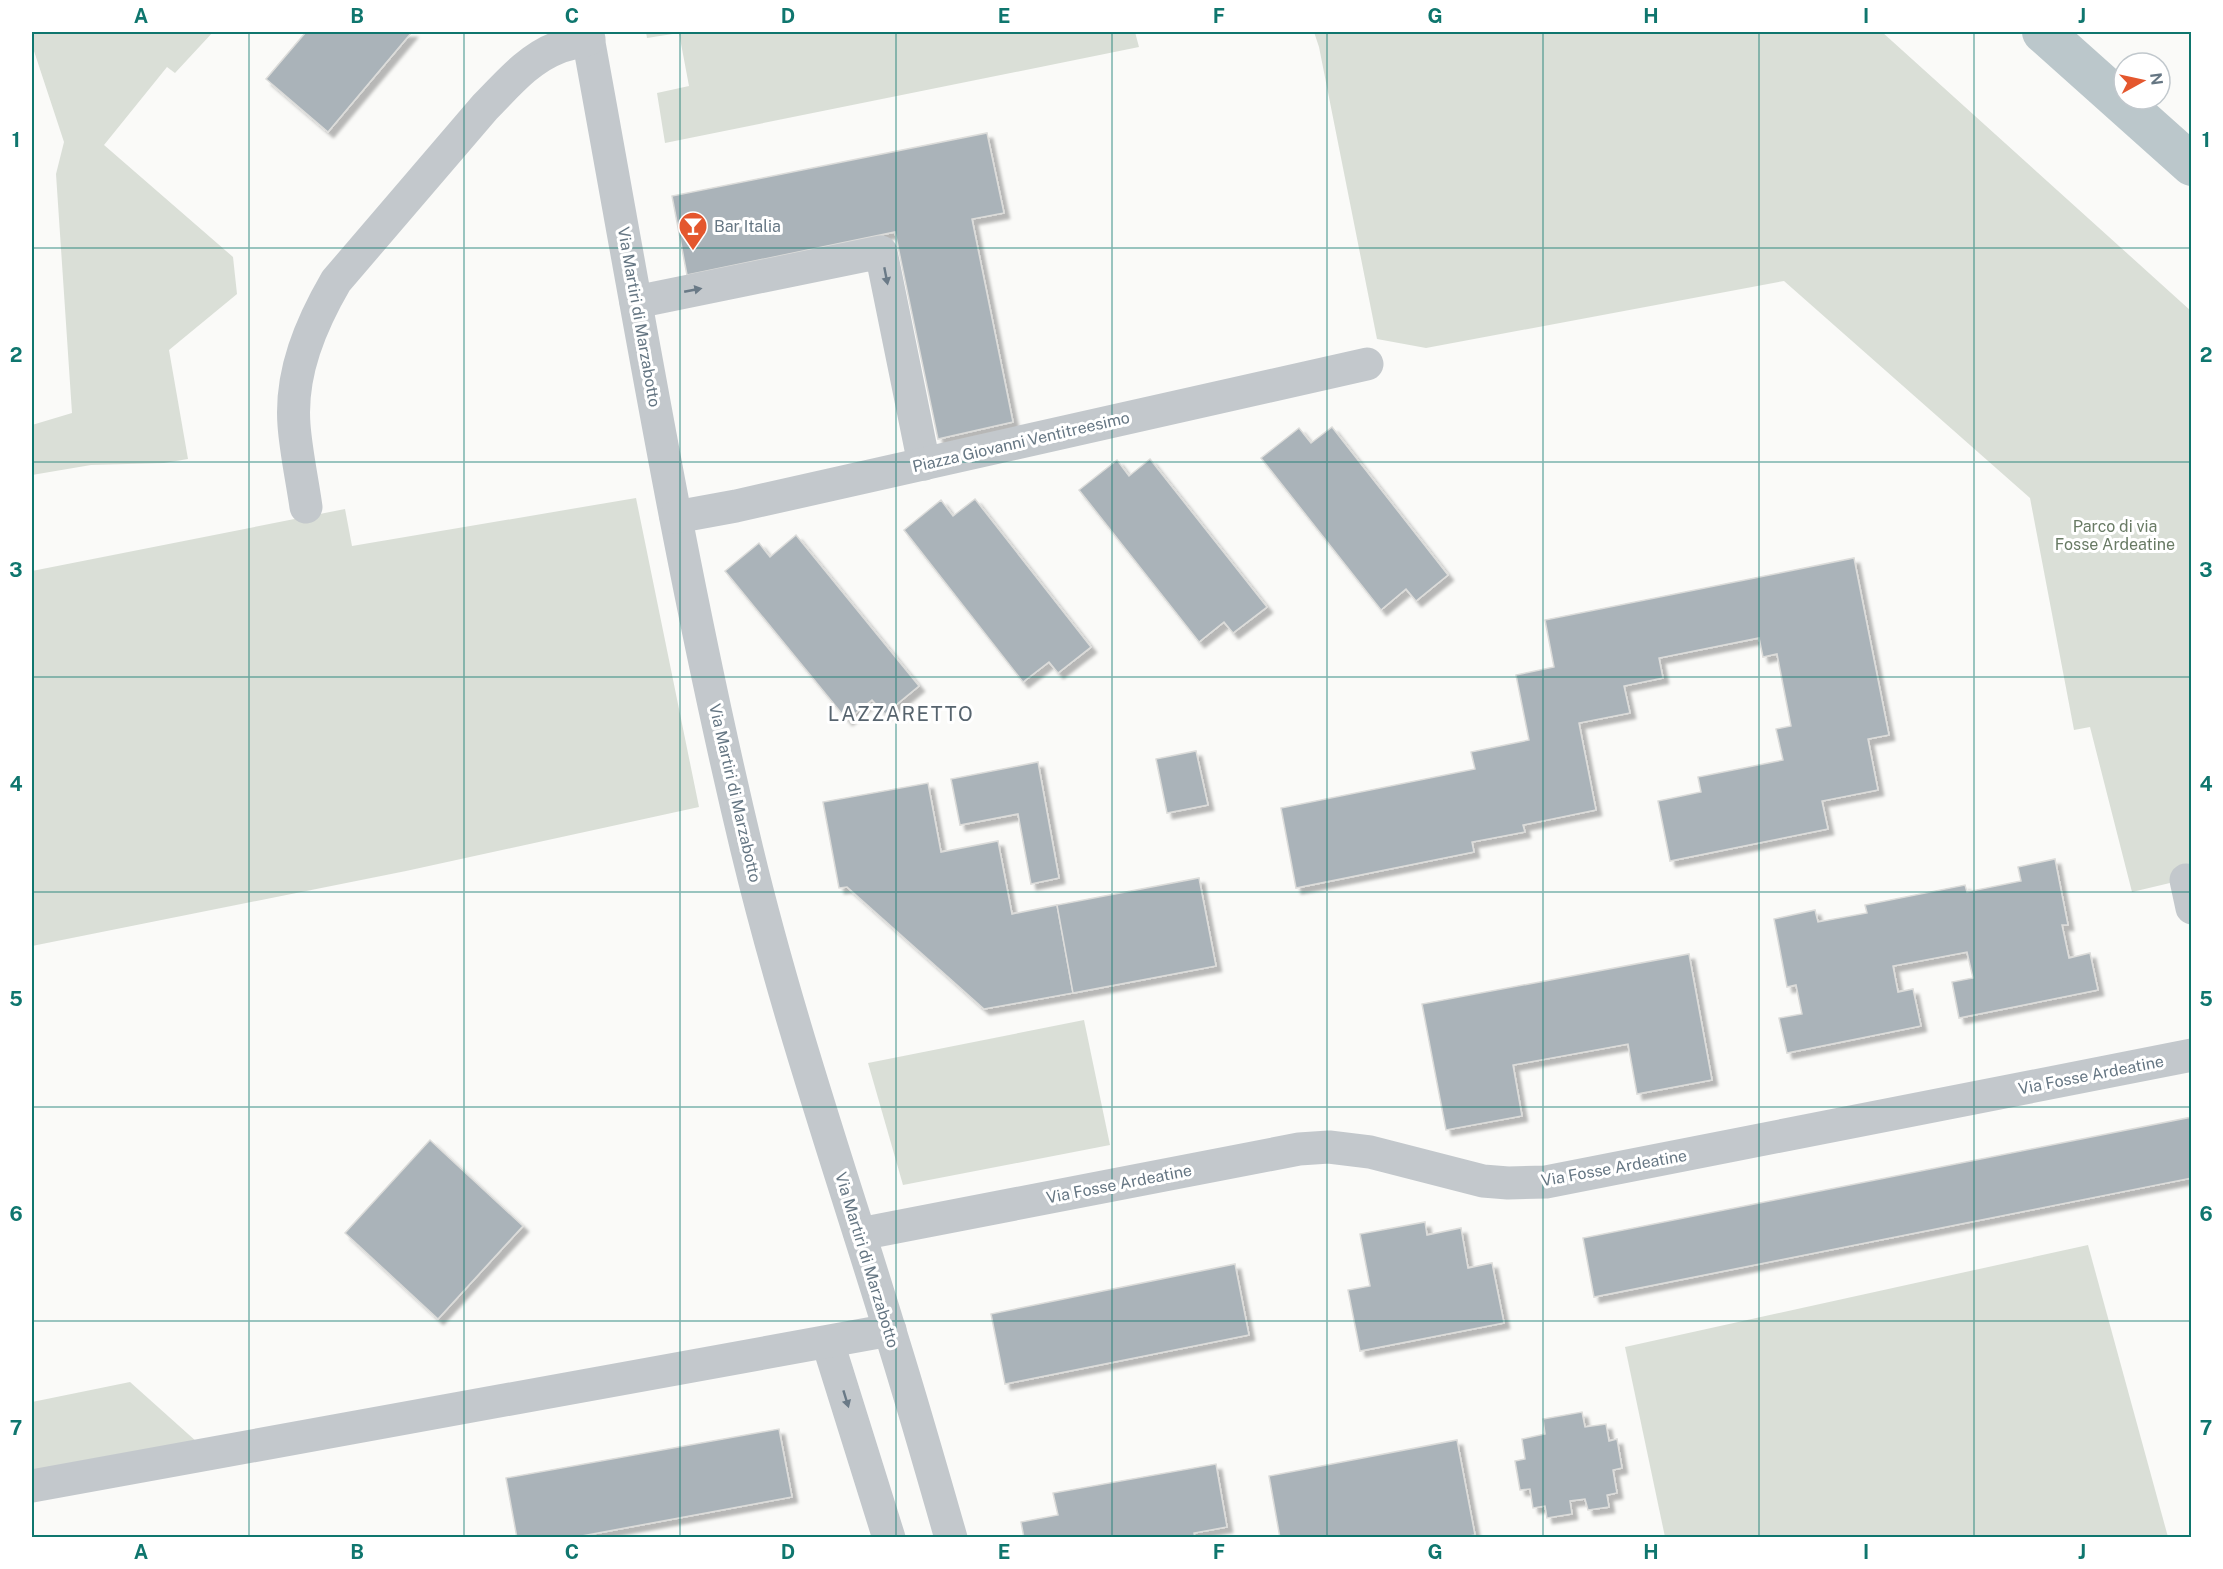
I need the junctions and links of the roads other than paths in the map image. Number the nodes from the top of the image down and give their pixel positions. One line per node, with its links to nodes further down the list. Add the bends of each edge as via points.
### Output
1 (588, 35): 2 (street, Via Martiri di Marzabotto); 5 (street, via 555,49 511,80 336,280 308,338 296,383 294,423)
2 (636, 302): 4 (street, one-way to 4, via 881,252); 6 (street, Via Martiri di Marzabotto)
3 (1367, 364): 4 (street, Piazza Giovanni Ventitreesimo)
4 (924, 464): 6 (street, Piazza Giovanni Ventitreesimo)
5 (306, 507)
6 (676, 517): 8 (street, Via Martiri di Marzabotto, via 747,851 784,995)
7 (2192, 1055): 8 (street, Via Fosse Ardeatine, via 1546,1182 1483,1181 1370,1152 1329,1147)
8 (860, 1234): 9 (street, Via Martiri di Marzabotto)
9 (890, 1330): 10 (street); 13 (street, Via Martiri di Marzabotto)
10 (828, 1343): 11 (street); 12 (street, one-way to 12)
11 (32, 1486)
12 (889, 1538)
13 (951, 1538)

